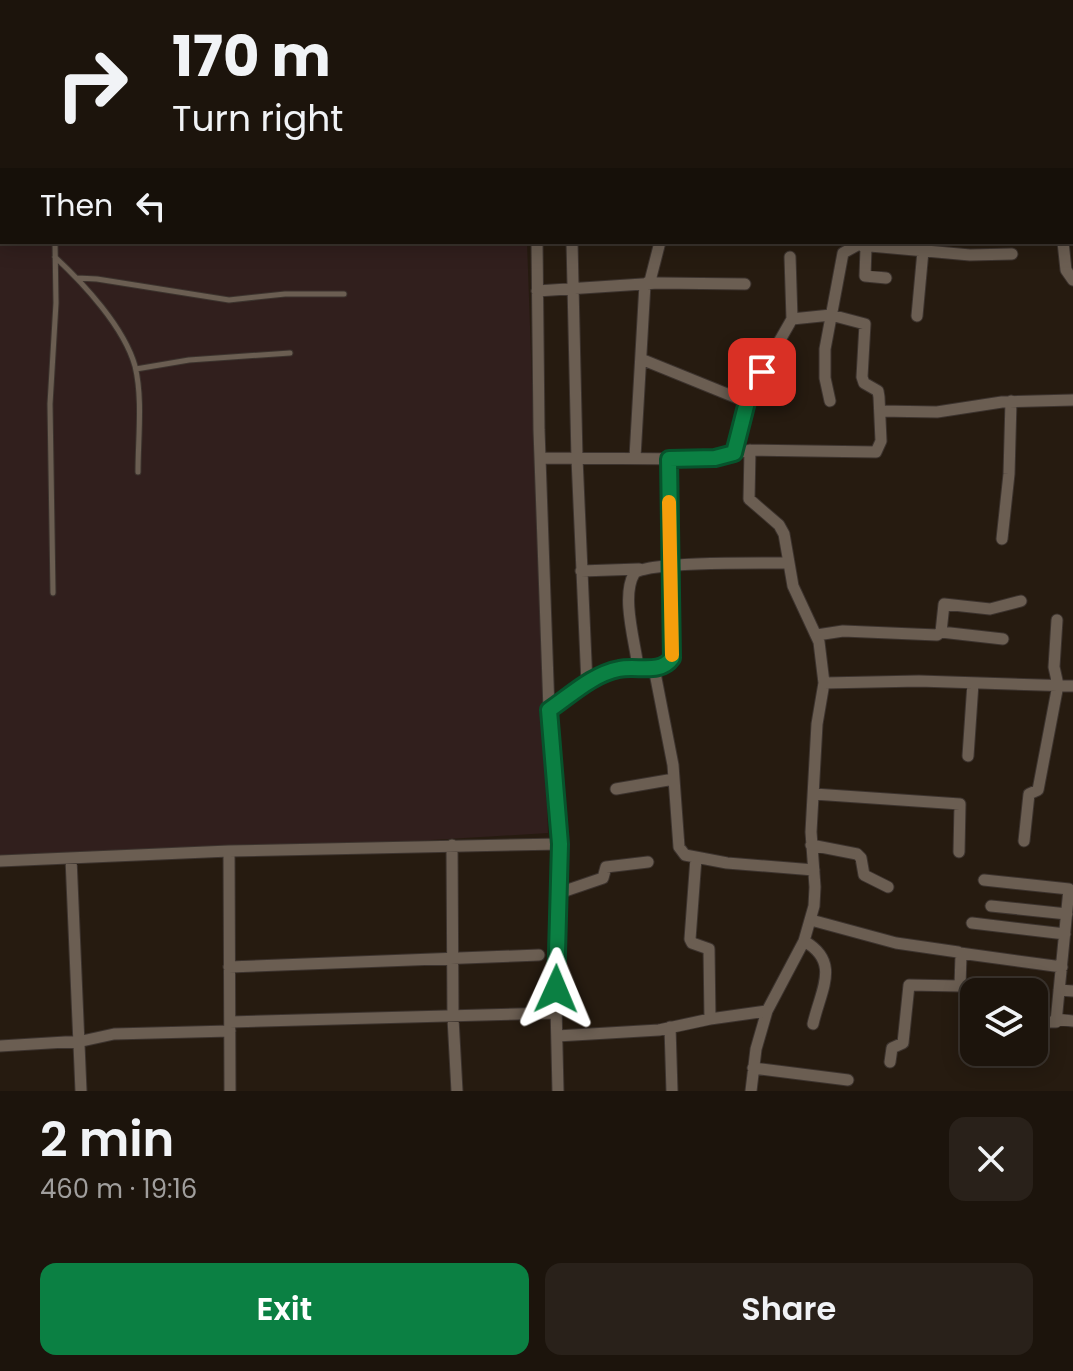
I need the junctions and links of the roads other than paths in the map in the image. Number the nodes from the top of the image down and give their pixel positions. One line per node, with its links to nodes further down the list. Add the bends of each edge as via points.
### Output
1 (55, 244): 11 (lane)
2 (537, 244): 19 (street)
3 (572, 244): 18 (street)
4 (659, 244): 16 (street)
5 (866, 244): 9 (street)
6 (1063, 244): 15 (street)
7 (861, 245): 14 (street, via 866,248 865,276); 21 (street, via 843,253)
8 (949, 248): 9 (street); 10 (street)
9 (923, 251): 22 (street)
10 (1012, 254)
11 (55, 257): 13 (lane); 44 (lane, via 50,404)
12 (790, 257): 23 (street)
13 (77, 278): 20 (lane, via 215,299); 26 (lane, via 125,341)
14 (886, 278)
15 (1073, 280)
16 (645, 284): 17 (street); 18 (street); 25 (street)
17 (745, 284)
18 (572, 288): 19 (street); 36 (street)
19 (537, 291): 35 (street)
20 (344, 294)
21 (831, 315): 23 (street); 28 (street, via 825,349); 31 (street, via 865,324 862,377 878,391)
22 (917, 316)
23 (792, 319): 30 (street)
24 (290, 353): 26 (lane)
25 (641, 359): 30 (street); 34 (street)
26 (136, 369): 38 (lane)
27 (1073, 400): 29 (street)
28 (830, 401)
29 (1011, 401): 31 (street, via 937,412); 39 (street)
30 (747, 402): 33 (street)
31 (880, 411): 32 (street, via 876,452)
32 (750, 450): 33 (street); 40 (street, via 749,499 779,525)
33 (734, 453): 37 (street)
34 (635, 457): 36 (street); 37 (street)
35 (540, 458): 36 (street); 57 (street)
36 (577, 458): 43 (street)
37 (669, 459): 41 (street)
38 (138, 472)
39 (1002, 539)
40 (789, 563): 41 (street); 48 (street, via 793,586)
41 (669, 565): 42 (street); 51 (street, via 673,652 668,663)
42 (639, 569): 43 (street); 50 (street, via 629,596)
43 (581, 571): 54 (street)
44 (53, 593)
45 (1021, 601): 47 (street, via 990,609 944,604)
46 (1057, 620): 55 (street)
47 (941, 632): 48 (street); 49 (street)
48 (817, 635): 52 (street)
49 (1003, 639)
50 (638, 667): 51 (street); 54 (street, via 607,672)
51 (656, 669): 59 (street)
52 (824, 683): 53 (street); 61 (street)
53 (973, 683): 55 (street); 58 (street)
54 (587, 684): 57 (street)
55 (1058, 685): 56 (street); 62 (street, via 1038,790 1029,794)
56 (1073, 686)
57 (549, 710): 63 (street)
58 (968, 756)
59 (674, 779): 60 (street); 69 (street, via 679,847)
60 (616, 789)
61 (814, 794): 65 (street); 67 (street, via 960,804)
62 (1024, 841)
63 (560, 844): 64 (street); 75 (street)
64 (452, 845): 66 (street); 84 (street)
65 (811, 845): 72 (street); 74 (street, via 857,854 864,875)
66 (229, 851): 68 (street); 85 (street)
67 (959, 852)
68 (71, 858): 70 (street); 102 (street)
69 (696, 858): 72 (street); 94 (street, via 690,939 709,947)
70 (0, 861)
71 (648, 862): 75 (street, via 607,867 603,878)
72 (814, 870): 78 (street)
73 (984, 880): 77 (street, via 1067,887)
74 (888, 887)
75 (559, 893): 92 (street)
76 (991, 906): 77 (street)
77 (1067, 914): 80 (street)
78 (811, 920): 81 (street); 82 (street, via 896,943)
79 (972, 923): 80 (street)
80 (1065, 934): 86 (street)
81 (804, 941): 91 (street); 98 (street, via 821,952 827,969)
82 (960, 953): 86 (street); 87 (street)
83 (539, 955): 84 (street)
84 (452, 957): 85 (street); 93 (street)
85 (229, 967): 99 (street)
86 (1062, 967): 89 (street)
87 (960, 978)
88 (960, 986): 104 (street, via 909,985 903,1043 892,1048)
89 (1059, 990): 90 (street); 95 (street)
90 (1073, 991)
91 (767, 1011): 94 (street); 105 (street)
92 (556, 1013): 93 (street); 101 (street)
93 (453, 1018): 99 (street); 109 (street)
94 (710, 1019): 100 (street)
95 (1056, 1019): 96 (street); 97 (street)
96 (1073, 1021)
97 (1048, 1023)
98 (813, 1024)
99 (230, 1026): 102 (street); 108 (street)
100 (670, 1027): 101 (street); 111 (street)
101 (557, 1036): 110 (street)
102 (79, 1041): 103 (street); 107 (street)
103 (0, 1046)
104 (890, 1062)
105 (753, 1068): 106 (street); 112 (street)
106 (848, 1080)
107 (81, 1091)
108 (230, 1091)
109 (457, 1091)
110 (558, 1091)
111 (672, 1091)
112 (751, 1091)

